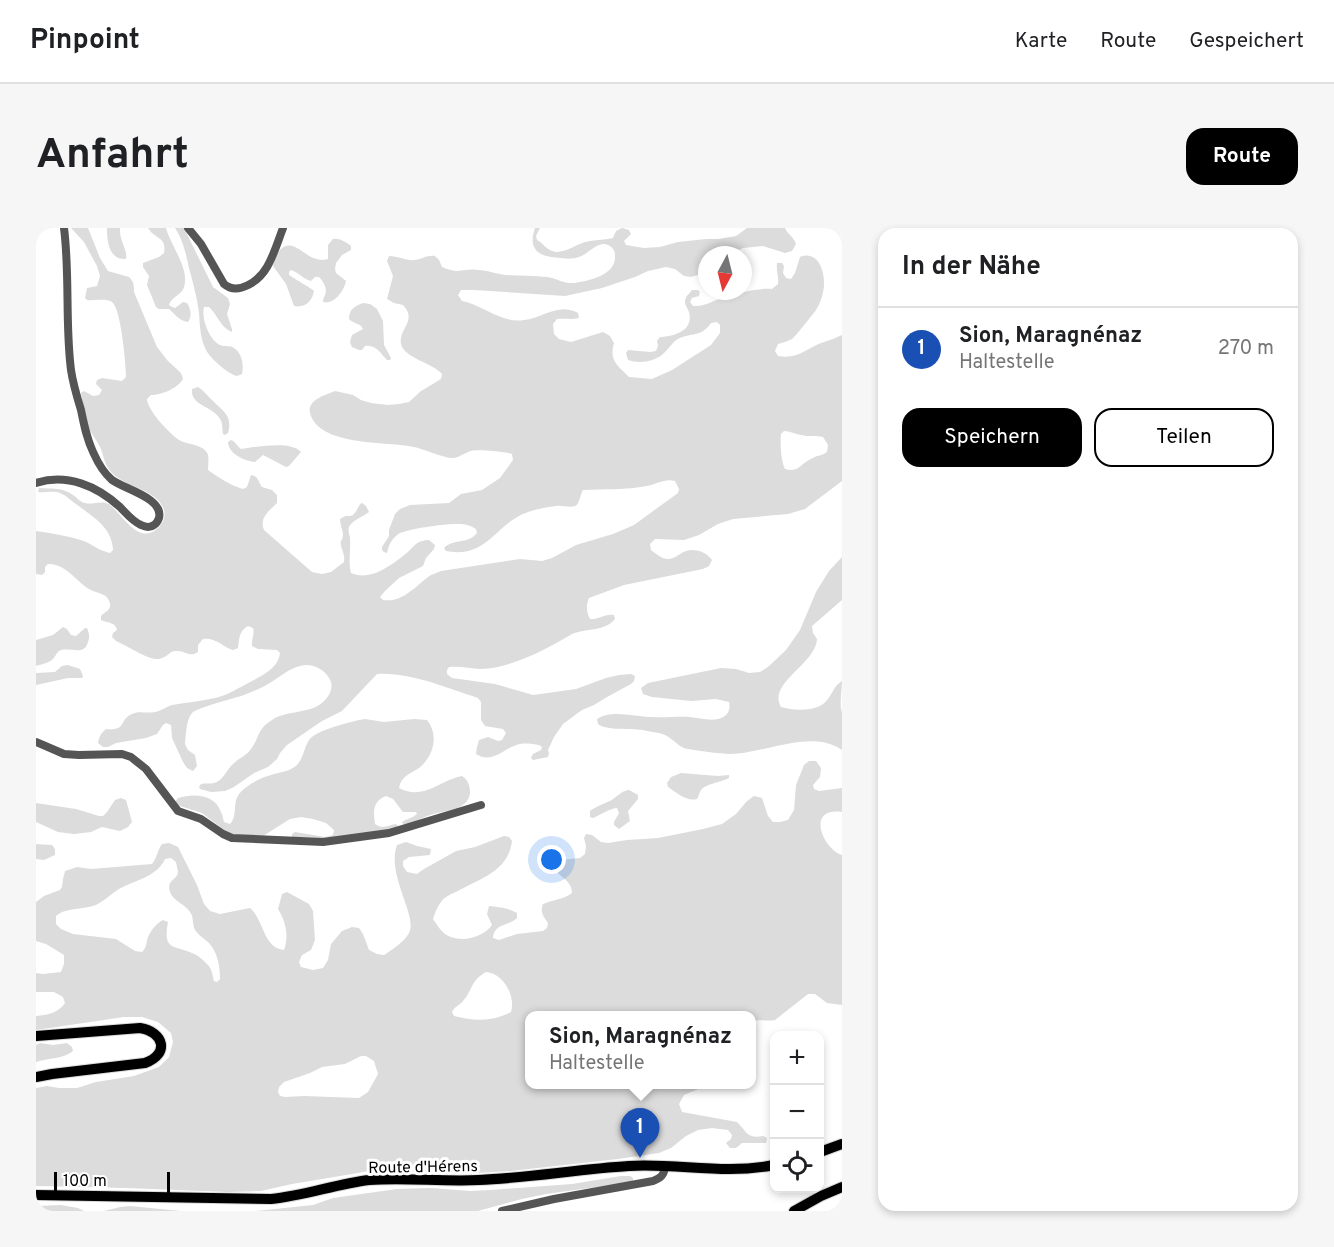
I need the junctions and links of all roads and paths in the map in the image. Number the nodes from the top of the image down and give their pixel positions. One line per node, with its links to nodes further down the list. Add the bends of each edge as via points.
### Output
1 (64, 228): 4 (street, via 71,371 88,438 107,475 152,501 158,509 158,519 150,526 140,525 105,495 81,483)
2 (188, 228): 3 (street, via 224,284 236,289 264,272)
3 (283, 228)
4 (36, 483)
5 (36, 742): 6 (street, via 64,754 131,757 146,769 178,811 201,819 232,838 323,842 388,833)
6 (481, 805)
7 (36, 1036): 8 (main road, via 140,1028 156,1035 161,1046 157,1057 142,1064)
8 (36, 1077)
9 (842, 1144): 10 (main road)
10 (824, 1150)
11 (770, 1166): 12 (main road, Route d'Hérens, via 727,1170)
12 (665, 1167): 14 (main road, Route d'Hérens, via 478,1180 373,1180 271,1199); 15 (street, via 662,1176 653,1181)
13 (842, 1187): 16 (main road)
14 (36, 1195)
15 (502, 1211)
16 (794, 1211)

